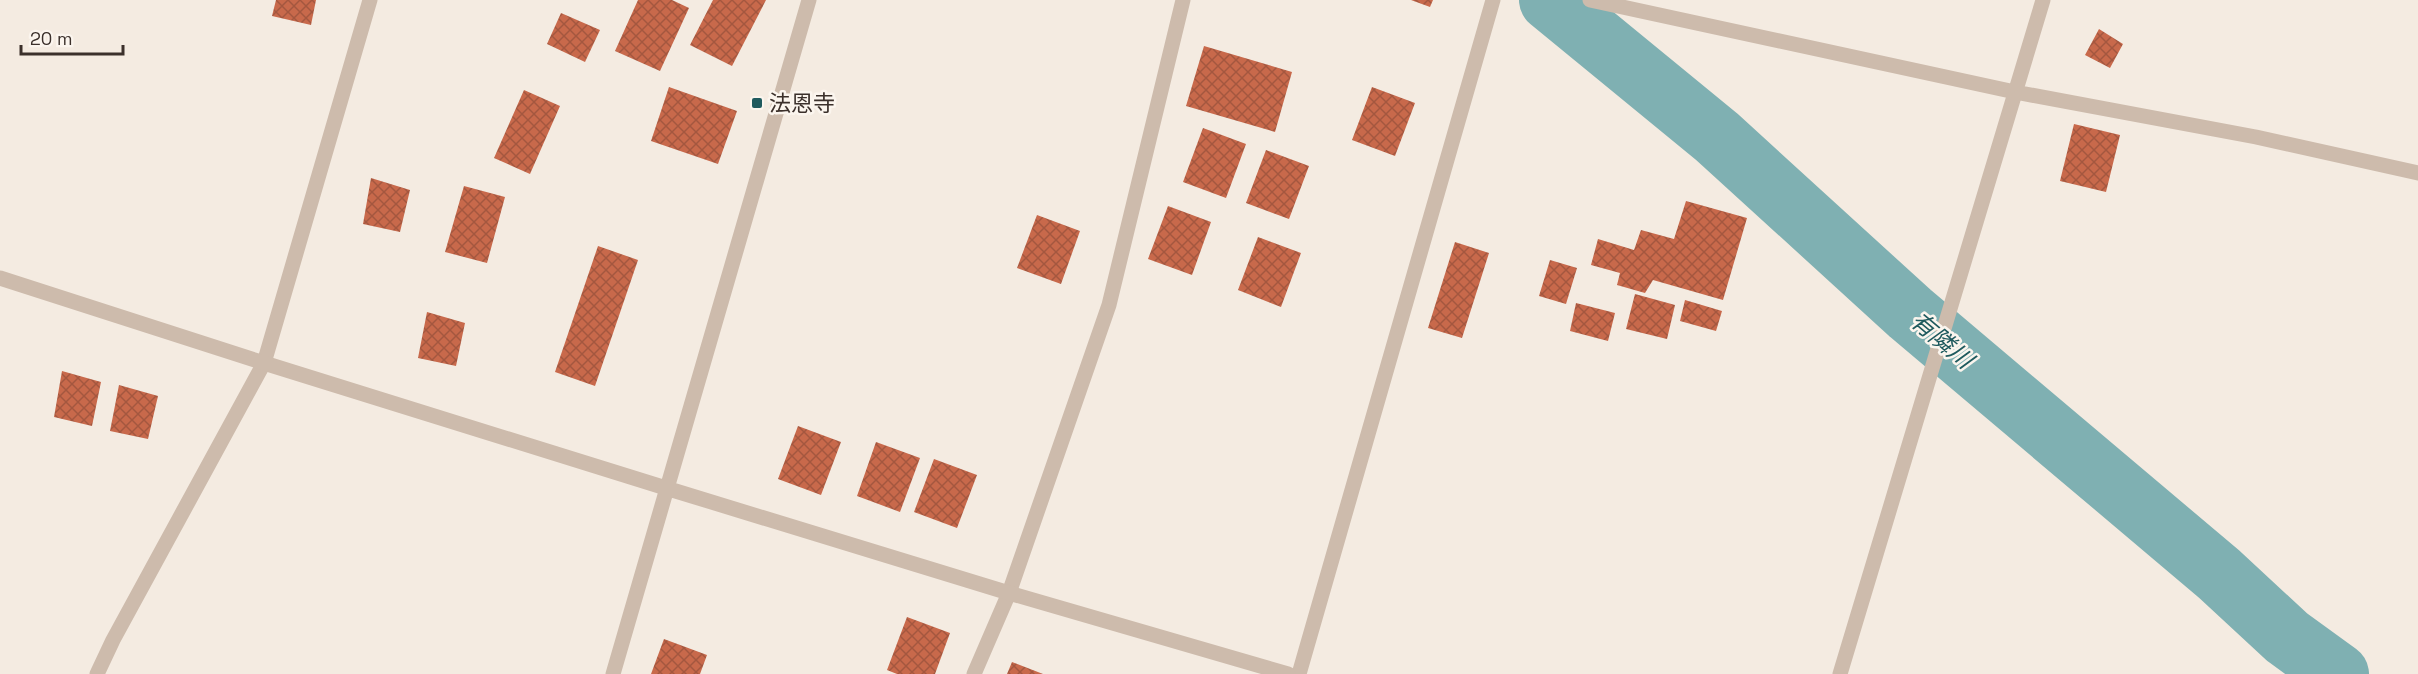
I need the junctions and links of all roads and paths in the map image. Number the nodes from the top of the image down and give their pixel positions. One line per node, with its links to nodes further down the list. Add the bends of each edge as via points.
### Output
1 (370, 0): 10 (street)
2 (809, 0): 11 (street)
3 (1183, 0): 12 (street, via 1109,305)
4 (1493, 0): 17 (street)
5 (1590, 0): 7 (street)
6 (2043, 0): 7 (street)
7 (2015, 92): 8 (street, via 2256,137); 18 (street)
8 (2418, 173)
9 (0, 278): 10 (street)
10 (264, 363): 11 (street); 13 (street)
11 (669, 489): 12 (street); 14 (street)
12 (1009, 593): 15 (street); 16 (street)
13 (97, 674)
14 (613, 674)
15 (974, 674)
16 (1288, 674)
17 (1299, 674)
18 (1840, 674)

